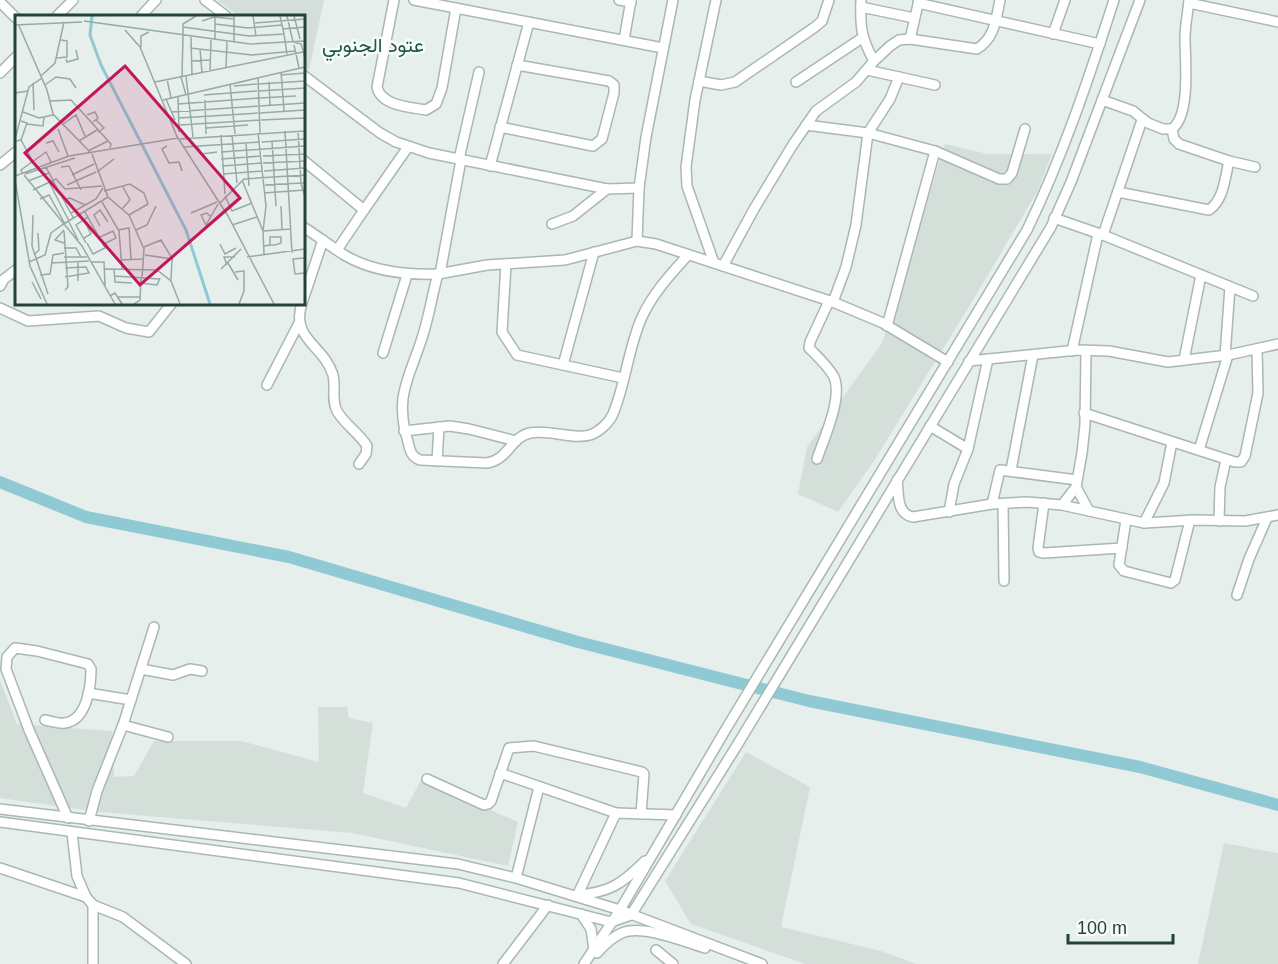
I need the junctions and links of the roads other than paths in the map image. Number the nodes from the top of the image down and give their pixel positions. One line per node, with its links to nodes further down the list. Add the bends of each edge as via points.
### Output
1 (73, 0): 23 (street)
2 (205, 0): 25 (street)
3 (394, 0): 20 (street, via 378,92 389,101 426,111 436,104 442,88)
4 (414, 0): 18 (street)
5 (619, 0): 15 (street)
6 (673, 0): 36 (street)
7 (716, 0): 45 (street)
8 (829, 0): 45 (street, via 822,21 735,82 722,85)
9 (1000, 0): 28 (street)
10 (1065, 0): 31 (street)
11 (1114, 0): 35 (street)
12 (1140, 0): 48 (street)
13 (1226, 0): 22 (street)
14 (153, 1): 24 (street)
15 (631, 1): 34 (street)
16 (918, 1): 27 (street); 28 (street)
17 (1189, 1): 22 (street); 53 (street, via 1185,90 1181,117)
18 (436, 2): 20 (street)
19 (861, 4): 27 (street); 32 (street)
20 (456, 8): 29 (street)
21 (2, 9): 26 (street)
22 (1224, 10): 30 (street)
23 (58, 15)
24 (142, 15)
25 (225, 15)
26 (15, 17)
27 (914, 18): 33 (street)
28 (996, 21): 31 (street); 33 (street, via 986,44 977,49)
29 (529, 22): 34 (street); 39 (street)
30 (1278, 22)
31 (1053, 34): 35 (street)
32 (862, 38): 38 (street); 46 (street)
33 (910, 39): 38 (street, via 899,40)
34 (624, 40): 36 (street)
35 (1100, 44): 103 (street, via 1069,134 1027,230)
36 (663, 48): 64 (street)
37 (15, 58): 42 (street)
38 (874, 61): 40 (street)
39 (517, 65): 51 (street); 51 (street, via 609,81 614,93 602,139 593,146)
40 (867, 70): 44 (street); 50 (street, via 816,111)
41 (479, 72): 58 (street)
42 (0, 74)
43 (304, 76): 55 (street, via 380,133)
44 (899, 77): 47 (street); 54 (street)
45 (699, 81): 78 (street, via 686,167 687,186)
46 (796, 82)
47 (935, 85)
48 (1102, 100): 49 (street, via 1133,111); 68 (street)
49 (1142, 120): 53 (street); 66 (street)
50 (806, 125): 54 (street); 78 (street)
51 (500, 127): 62 (street)
52 (1025, 129): 56 (street, via 1007,179 989,176)
53 (1172, 129): 60 (street, via 1179,144)
54 (868, 133): 56 (street); 87 (street, via 856,225 846,267)
55 (408, 147): 58 (street); 67 (street)
56 (935, 151): 92 (street)
57 (15, 153): 61 (street)
58 (460, 160): 62 (street); 80 (street)
59 (304, 161): 67 (street)
60 (1229, 161): 63 (street); 66 (street, via 1220,198 1209,210)
61 (0, 165)
62 (490, 166): 65 (street)
63 (1255, 166)
64 (639, 188): 65 (street); 73 (street)
65 (607, 189): 69 (street, via 573,216)
66 (1118, 192): 71 (street)
67 (364, 210): 74 (street)
68 (1054, 218): 71 (street); 102 (street)
69 (552, 224)
70 (304, 228): 72 (street)
71 (1100, 235): 82 (street); 95 (street)
72 (323, 240): 74 (street); 86 (street)
73 (637, 242): 75 (street); 76 (street)
74 (337, 250): 81 (street, via 349,258)
75 (594, 252): 77 (street, via 565,260); 104 (street)
76 (688, 255): 78 (street); 105 (street, via 652,298)
77 (506, 264): 80 (street); 104 (street, via 502,332 507,342 517,355)
78 (719, 265): 87 (street)
79 (15, 271): 83 (street)
80 (439, 274): 81 (street); 110 (street, via 422,340 406,380 401,417)
81 (407, 275): 97 (street)
82 (1201, 275): 84 (street); 101 (street)
83 (0, 286)
84 (1230, 287): 85 (street); 99 (street)
85 (1253, 296)
86 (304, 299)
87 (831, 302): 92 (street); 115 (street, via 809,348 835,379 833,414)
88 (171, 304): 90 (street, via 149,332 126,328 99,316 28,321)
89 (303, 304): 91 (street)
90 (0, 308)
91 (298, 323): 106 (street); 118 (street, via 332,374 336,410 367,446)
92 (887, 326): 103 (street)
93 (1278, 344): 94 (street)
94 (1257, 349): 99 (street); 116 (street, via 1258,393 1245,456 1241,462)
95 (1072, 351): 96 (street); 98 (street)
96 (1086, 351): 101 (street, via 1109,351 1168,362); 107 (street)
97 (383, 353)
98 (1033, 355): 100 (street); 119 (street)
99 (1226, 355): 101 (street); 114 (street)
100 (988, 359): 102 (street); 113 (street)
101 (1184, 360)
102 (969, 361): 108 (street)
103 (948, 362): 151 (street)
104 (563, 365): 105 (street)
105 (623, 378): 111 (street, via 612,415 601,430 589,435 528,433)
106 (267, 385)
107 (1084, 413): 112 (street); 121 (street)
108 (930, 426): 113 (street); 120 (street)
109 (439, 427): 110 (street); 111 (street, via 469,429); 117 (street)
110 (404, 431): 117 (street, via 415,458)
111 (516, 441): 117 (street, via 495,462)
112 (1172, 442): 114 (street); 133 (street, via 1164,483)
113 (968, 449): 127 (street, via 954,484)
114 (1198, 450): 116 (street)
115 (817, 459)
116 (1226, 460): 132 (street)
117 (437, 461)
118 (359, 465)
119 (1011, 470): 121 (street); 123 (street, via 1000,470)
120 (897, 480): 127 (street, via 900,510 906,516); 165 (street)
121 (1077, 484): 125 (street); 126 (street)
122 (1044, 503): 124 (street); 125 (street); 134 (street, via 1039,552)
123 (992, 504): 124 (street); 127 (street)
124 (1003, 504): 135 (street)
125 (1062, 505): 126 (street)
126 (1089, 511): 130 (street)
127 (949, 512)
128 (1278, 515): 129 (street)
129 (1267, 518): 132 (street); 136 (street)
130 (1126, 520): 133 (street); 134 (street)
131 (1190, 520): 132 (street); 133 (street); 134 (street, via 1174,582 1124,572 1119,565)
132 (1219, 521)
133 (1144, 523)
134 (1122, 548)
135 (1004, 581)
136 (1237, 596)
137 (154, 627): 138 (street)
138 (141, 669): 139 (street, via 173,675 190,669); 141 (street)
139 (202, 671)
140 (88, 693): 141 (street); 142 (street, via 76,718 64,723); 152 (street, via 88,664 15,648 7,657 6,669)
141 (131, 700): 143 (street)
142 (45, 720)
143 (123, 725): 144 (street); 153 (street, via 96,791)
144 (168, 737)
145 (500, 773): 146 (street, via 491,801 484,805); 147 (street); 150 (street, via 509,748 534,746 639,770 644,774)
146 (427, 778)
147 (539, 787): 149 (street); 158 (street)
148 (0, 809): 152 (street)
149 (616, 813): 150 (street); 159 (street)
150 (641, 814): 151 (street)
151 (676, 815): 156 (street)
152 (68, 819): 153 (street)
153 (89, 821): 158 (street, via 458,864)
154 (0, 822): 155 (street)
155 (72, 833): 160 (street, via 77,876); 162 (street, via 459,883)
156 (657, 849): 159 (street, via 627,879 609,890); 163 (street)
157 (0, 868): 160 (street)
158 (516, 878): 159 (street)
159 (575, 895): 163 (street)
160 (86, 897): 161 (street)
161 (93, 905): 170 (street); 171 (street, via 123,917)
162 (548, 905): 164 (street); 172 (street)
163 (620, 910): 165 (street); 166 (street)
164 (581, 914): 166 (street); 167 (street, via 591,929)
165 (631, 915): 166 (street); 169 (street)
166 (611, 922): 167 (street)
167 (594, 950): 173 (street)
168 (656, 950): 174 (street)
169 (757, 963): 173 (street, via 630,930 613,938)
170 (93, 964)
171 (186, 964)
172 (503, 964)
173 (585, 964)
174 (673, 964)

